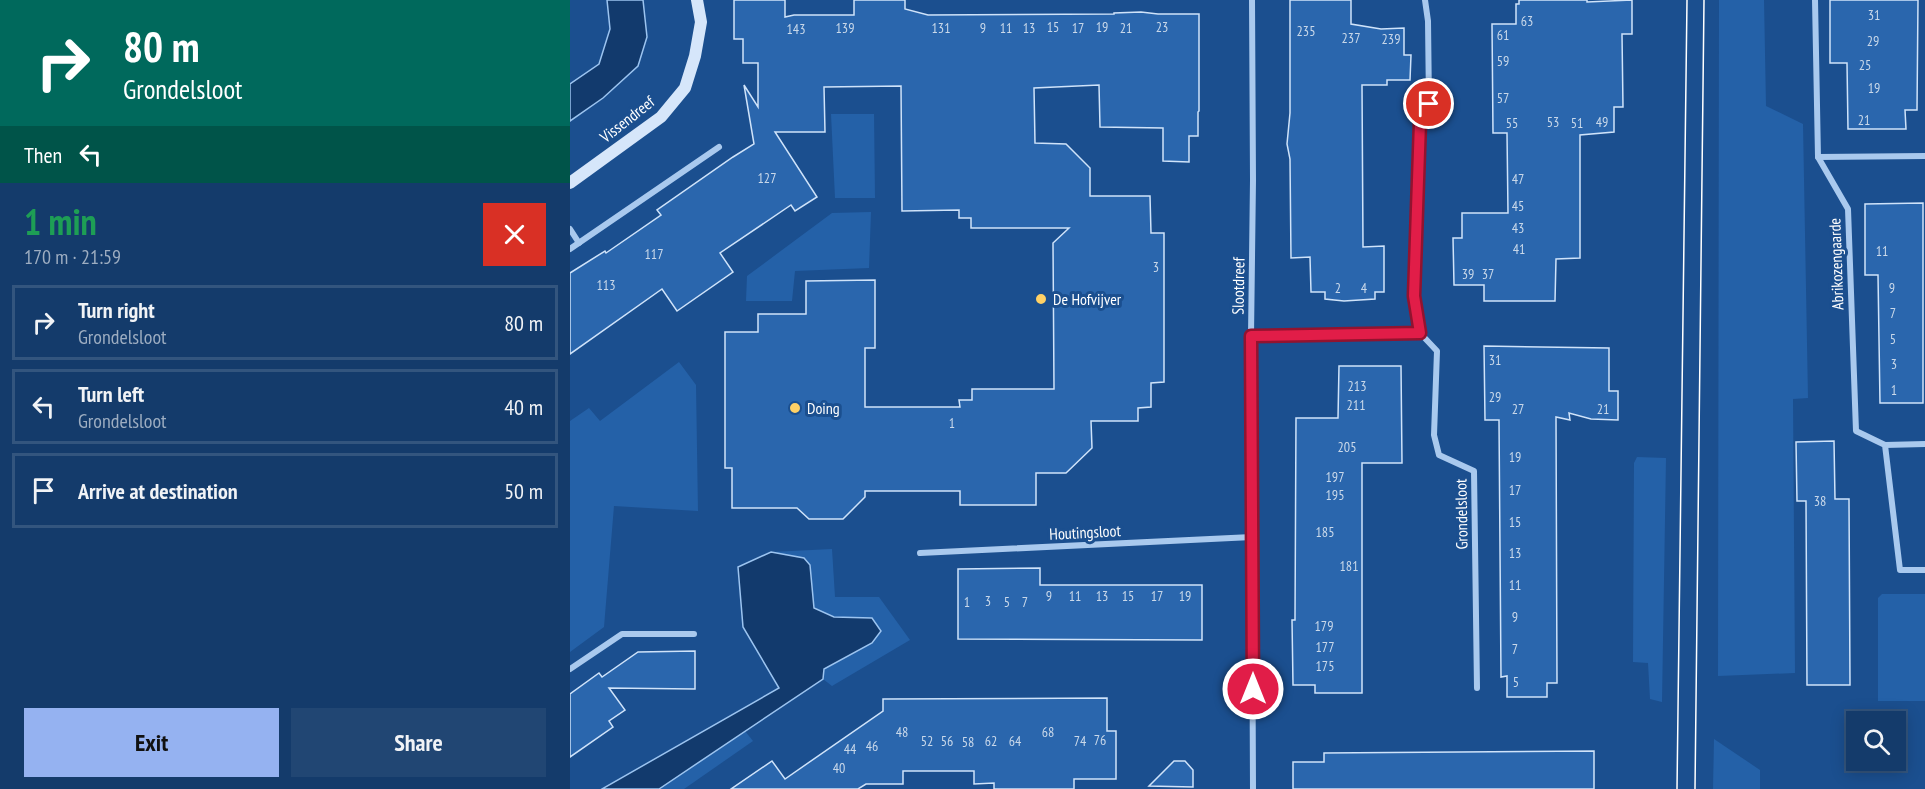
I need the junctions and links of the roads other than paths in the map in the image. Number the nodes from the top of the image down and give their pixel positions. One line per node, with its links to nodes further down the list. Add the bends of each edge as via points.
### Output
1 (697, 0): 8 (street, Vissendreef, via 701,22 685,88 661,117)
2 (1252, 0): 13 (street, Slootdreef)
3 (1425, 0): 12 (street, Grondelsloot, via 1429,104 1420,122 1414,296)
4 (1815, 0): 7 (street, Abrikozengaarde)
5 (719, 147): 10 (street)
6 (1925, 156): 7 (street)
7 (1818, 157): 15 (street, Abrikozengaarde, via 1848,209 1856,431)
8 (570, 183)
9 (570, 229): 10 (street)
10 (579, 243): 11 (street)
11 (570, 249)
12 (1420, 333): 13 (street); 21 (street, Grondelsloot, via 1437,351 1434,435 1439,455 1474,471)
13 (1251, 336): 16 (street, Slootdreef)
14 (1925, 444): 15 (street, Abrikozengaarde)
15 (1885, 445): 18 (street, via 1900,570)
16 (1252, 537): 17 (street, Houtingsloot); 22 (street, Slootdreef)
17 (921, 553)
18 (1925, 570)
19 (694, 634): 20 (street, via 622,634)
20 (570, 669)
21 (1477, 688)
22 (1253, 789)

